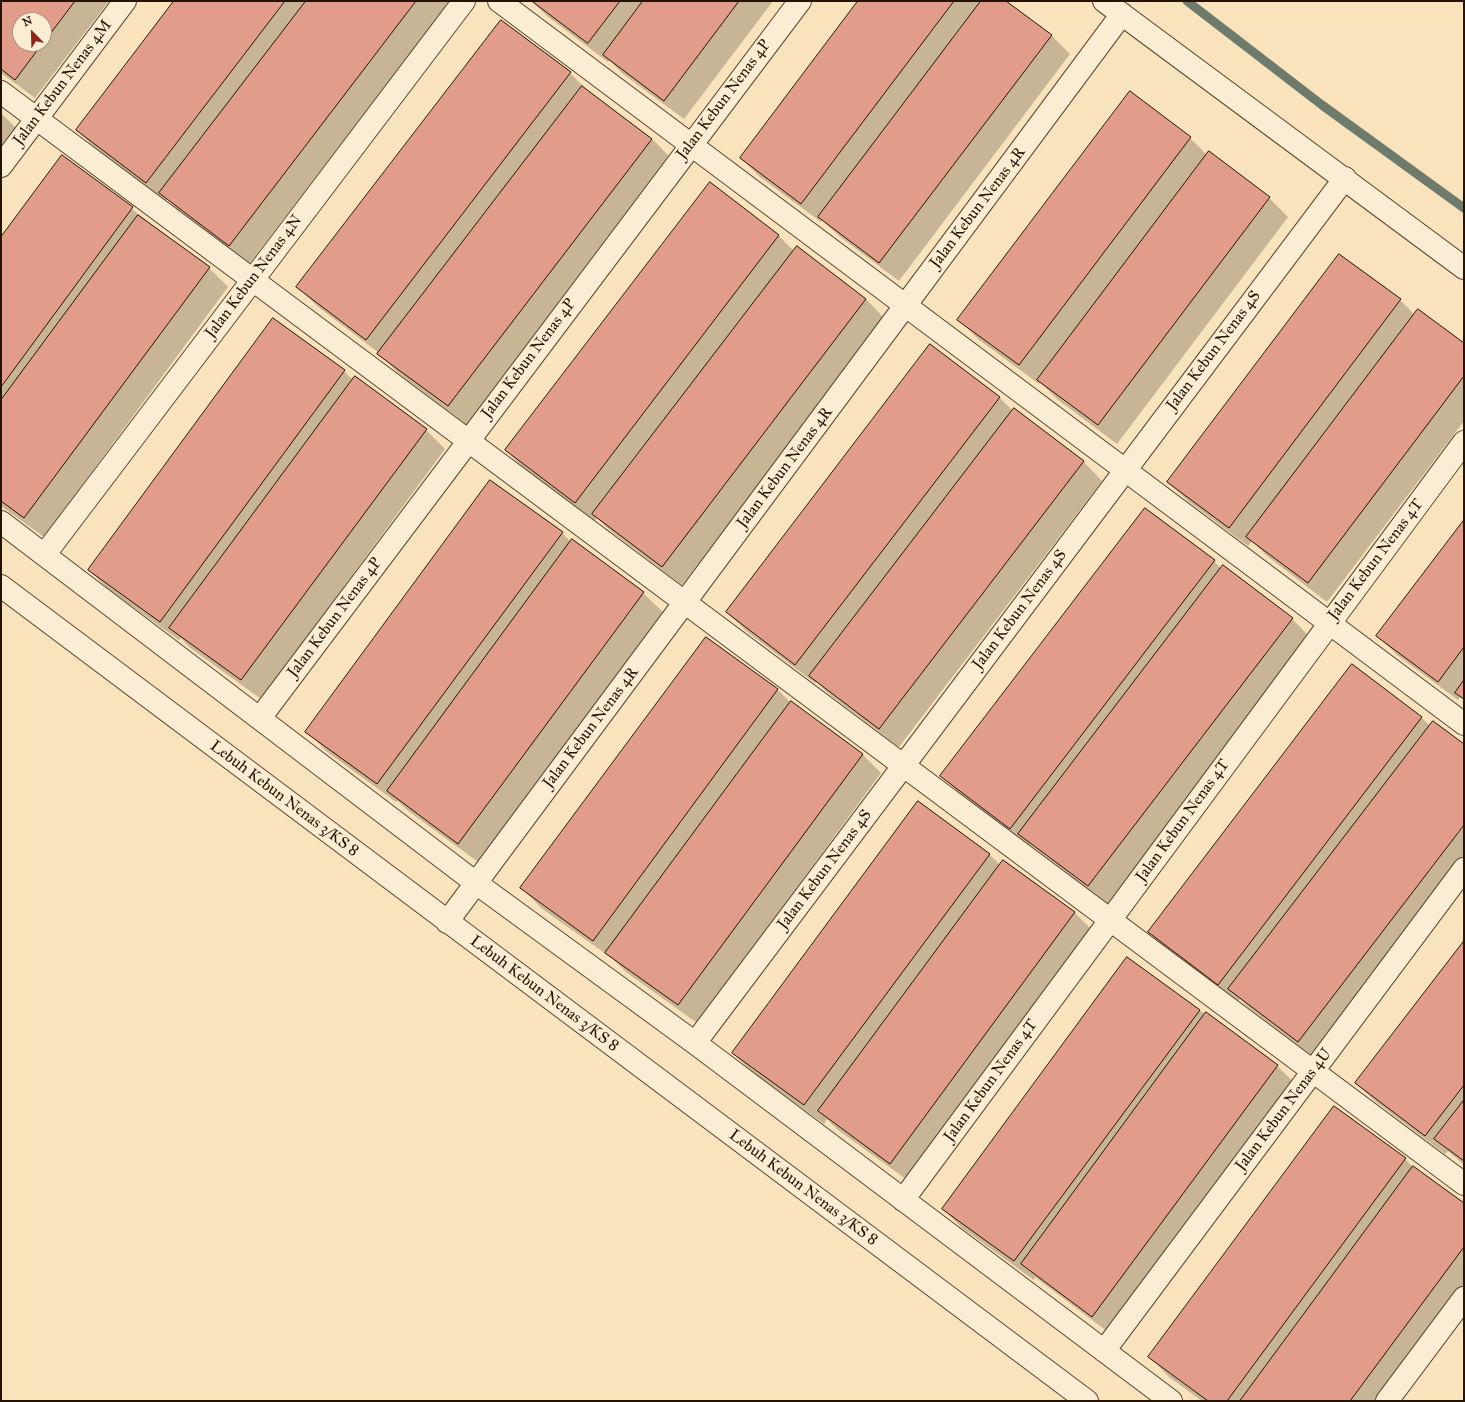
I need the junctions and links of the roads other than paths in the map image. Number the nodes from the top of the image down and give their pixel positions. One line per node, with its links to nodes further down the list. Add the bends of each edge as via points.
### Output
1 (125, 1): 8 (street, Jalan Kebun Nenas 4M)
2 (464, 1): 13 (street, Jalan Kebun Nenas 4N)
3 (499, 1): 9 (street)
4 (800, 1): 9 (street, Jalan Kebun Nenas 4P)
5 (1104, 1): 6 (street)
6 (1122, 14): 11 (street); 14 (street, Jalan Kebun Nenas 4R)
7 (1, 92): 8 (street)
8 (36, 119): 10 (street, Jalan Kebun Nenas 4M); 13 (street)
9 (690, 144): 14 (street); 15 (street, Jalan Kebun Nenas 4P)
10 (1, 166)
11 (1345, 178): 12 (street); 17 (street, Jalan Kebun Nenas 4S)
12 (1464, 268)
13 (252, 279): 15 (street); 19 (street, Jalan Kebun Nenas 4N)
14 (906, 306): 17 (street); 21 (street, Jalan Kebun Nenas 4R)
15 (468, 441): 21 (street); 23 (street, Jalan Kebun Nenas 4P)
16 (1464, 442): 22 (street, Jalan Kebun Nenas 4T)
17 (1125, 470): 22 (street); 25 (street, Jalan Kebun Nenas 4S)
18 (1, 522): 19 (street)
19 (45, 554): 23 (street)
20 (1, 586): 29 (street, Lebuh Kebun Nenas 3/KS 8)
21 (685, 602): 25 (street); 27 (street, Jalan Kebun Nenas 4R)
22 (1330, 623): 24 (street); 28 (street, Jalan Kebun Nenas 4T)
23 (260, 718): 27 (street)
24 (1464, 724)
25 (903, 765): 28 (street); 30 (street, Jalan Kebun Nenas 4S)
26 (1464, 869): 31 (street, Jalan Kebun Nenas 4U)
27 (476, 883): 29 (street, Jalan Kebun Nenas 4R); 30 (street)
28 (1110, 920): 31 (street); 33 (street, Jalan Kebun Nenas 4T)
29 (447, 922): 36 (street, Lebuh Kebun Nenas 3/KS 8)
30 (695, 1043): 33 (street)
31 (1313, 1071): 32 (street); 35 (street, Jalan Kebun Nenas 4U)
32 (1464, 1184)
33 (903, 1200): 35 (street)
34 (1464, 1298): 38 (street)
35 (1104, 1351): 37 (street)
36 (1087, 1401)
37 (1171, 1401)
38 (1387, 1401)

